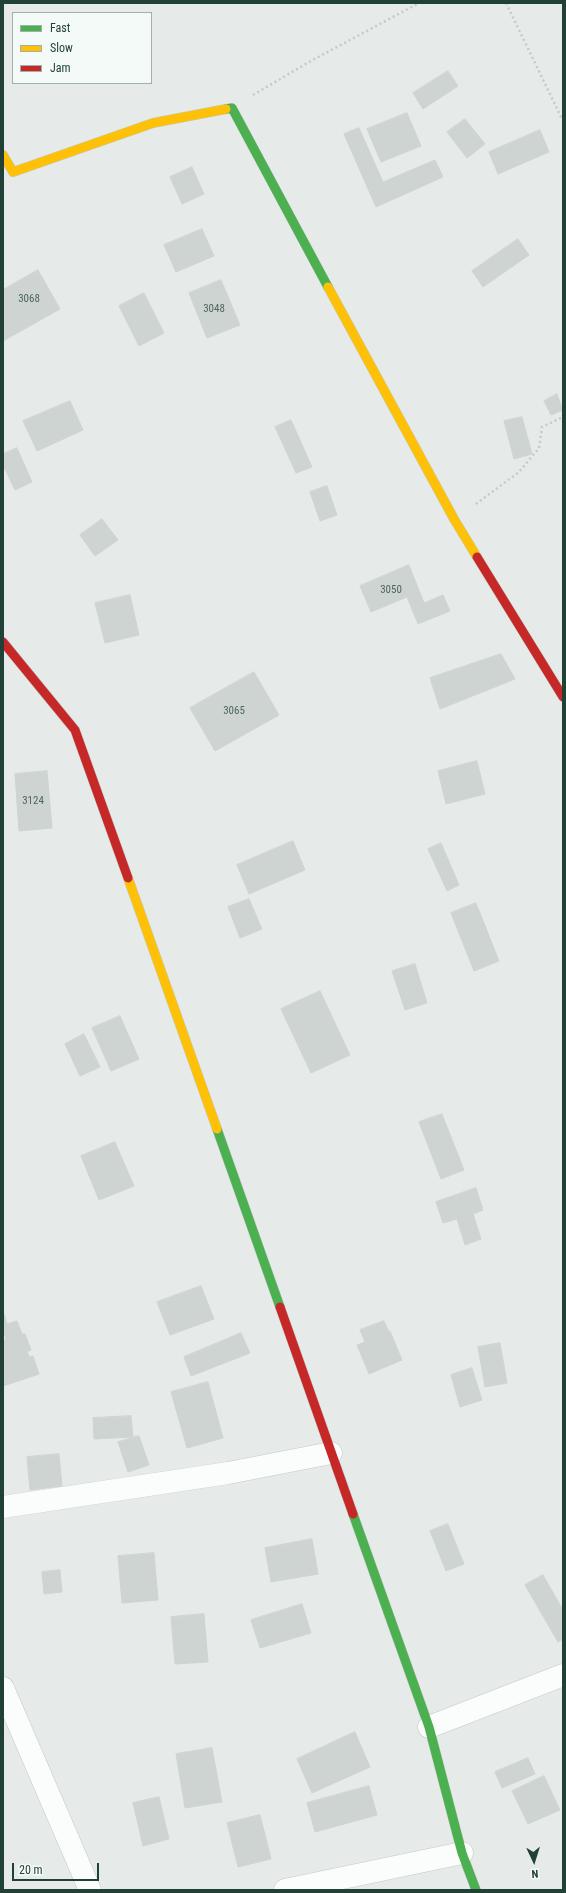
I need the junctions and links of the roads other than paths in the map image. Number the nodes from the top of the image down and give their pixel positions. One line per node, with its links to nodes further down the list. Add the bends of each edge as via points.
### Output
1 (3, 155): 3 (street, via 13,172 153,123 232,108 454,519)
2 (3, 642): 4 (street, via 75,730)
3 (563, 697)
4 (332, 1454): 5 (street, via 228,1473); 8 (street)
5 (3, 1507)
6 (563, 1675): 8 (street)
7 (3, 1688): 10 (street)
8 (429, 1727): 9 (street)
9 (462, 1853): 11 (street); 12 (street)
10 (90, 1890)
11 (285, 1890)
12 (476, 1890)

